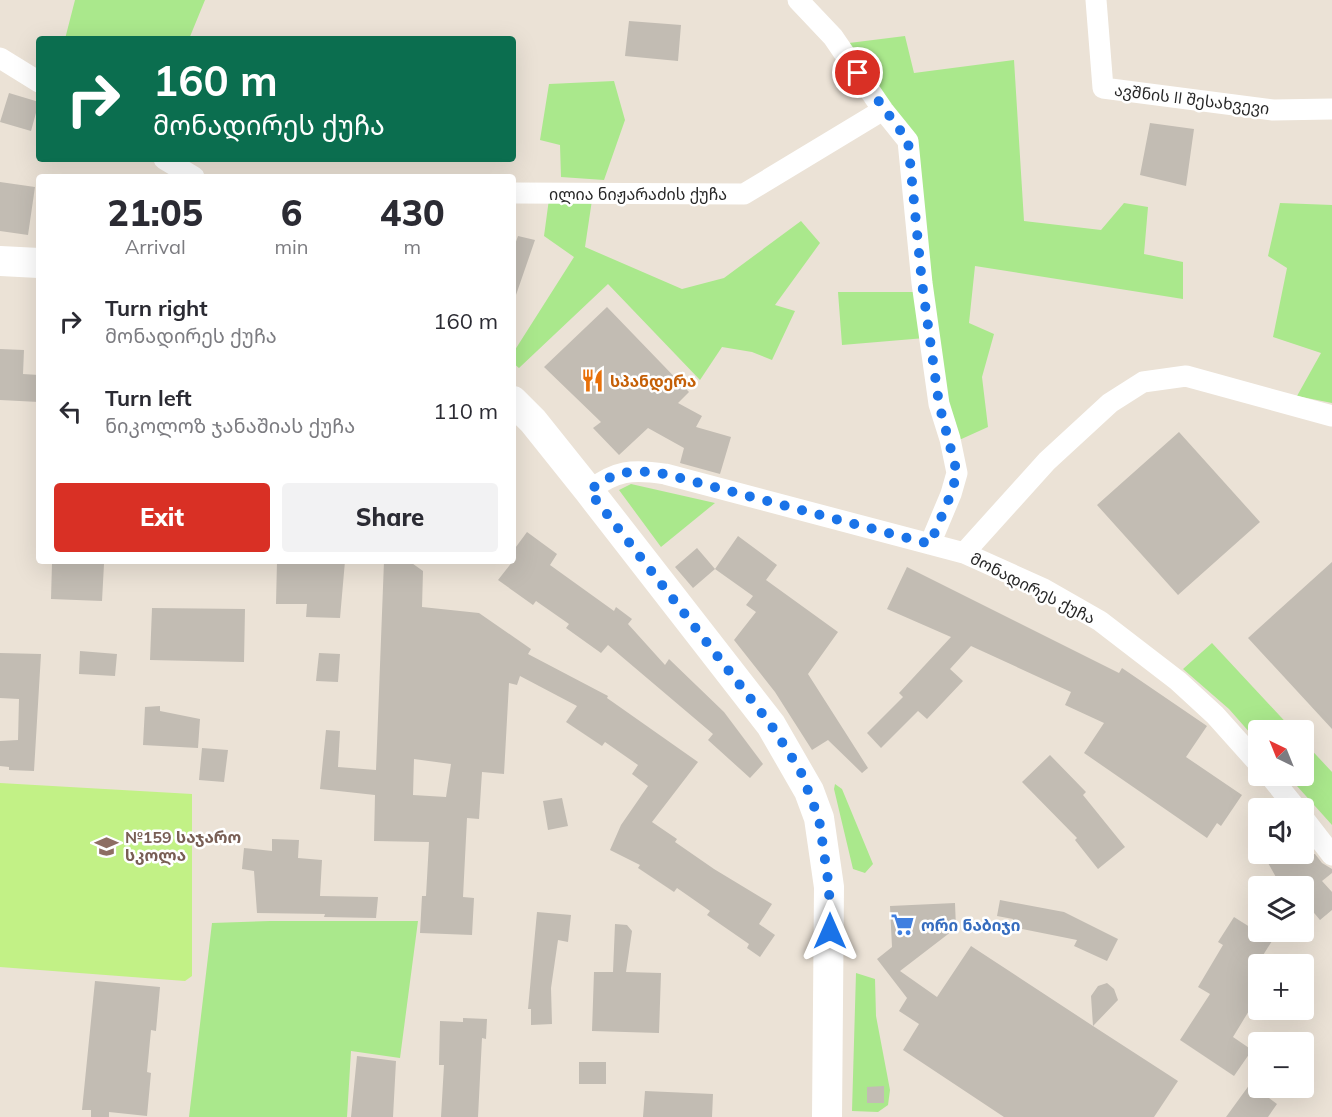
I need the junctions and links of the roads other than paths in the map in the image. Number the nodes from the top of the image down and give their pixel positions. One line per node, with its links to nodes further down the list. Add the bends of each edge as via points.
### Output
1 (798, 0): 6 (street, via 833,37)
2 (1096, 0): 5 (street, ავშნის II შესახვევი, via 1103,88 1273,110)
3 (0, 58): 4 (street)
4 (36, 80)
5 (1332, 109)
6 (883, 110): 9 (street, ილია ნიჟარაძის ქუჩა, via 744,194); 15 (street, via 908,141 938,393 957,473)
7 (170, 162): 8 (street)
8 (189, 174)
9 (516, 193)
10 (0, 261): 11 (main road)
11 (36, 263)
12 (516, 404): 14 (main road)
13 (1332, 416): 16 (street, via 1186,376 1143,382 1110,404 1047,461)
14 (589, 491): 15 (street, მონადირეს ქუჩა, via 605,478 647,471); 22 (main road, via 771,725 809,791 819,819 829,887)
15 (930, 544): 16 (street, მონადირეს ქუჩა)
16 (964, 553): 17 (street, მონადირეს ქუჩა, via 1044,589 1100,621 1193,694)
17 (1248, 752)
18 (1278, 786): 19 (street)
19 (1288, 798)
20 (1314, 832): 21 (street)
21 (1332, 855)
22 (827, 1117)

